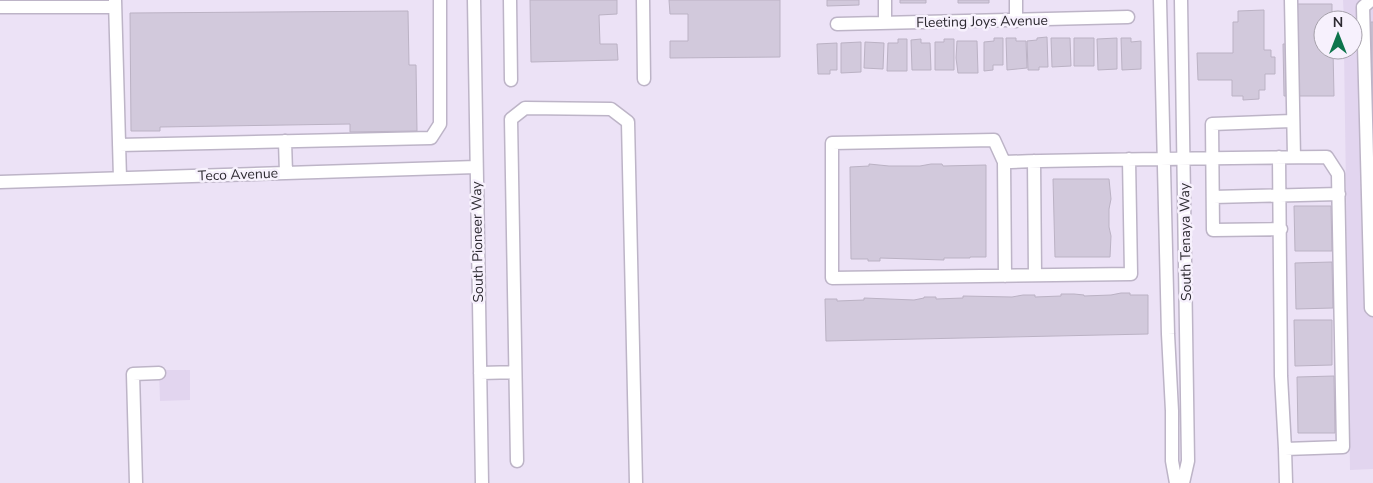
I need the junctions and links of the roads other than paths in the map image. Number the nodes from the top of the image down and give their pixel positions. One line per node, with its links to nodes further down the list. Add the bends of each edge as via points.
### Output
1 (440, 0): 20 (street, via 440,124 431,138)
2 (474, 0): 31 (street, South Pioneer Way)
3 (510, 0): 18 (street)
4 (643, 0): 17 (street)
5 (885, 0): 15 (street)
6 (1016, 0): 14 (street)
7 (1160, 0): 28 (street, South Tenaya Way)
8 (1181, 0): 24 (street, South Tenaya Way)
9 (1291, 0): 19 (street)
10 (1371, 0): 26 (street, via 1363,7)
11 (115, 4): 12 (street); 21 (street)
12 (0, 7)
13 (1128, 17): 14 (street, Fleeting Joys Avenue)
14 (1016, 21): 15 (street, Fleeting Joys Avenue)
15 (885, 23): 16 (street, Fleeting Joys Avenue)
16 (837, 24)
17 (644, 79)
18 (511, 80)
19 (1293, 121): 23 (street); 25 (street, via 1212,124)
20 (285, 141): 21 (street); 32 (street)
21 (119, 145): 33 (street)
22 (1279, 157): 23 (street); 25 (street); 36 (street)
23 (1294, 157): 35 (street, via 1327,157 1338,174)
24 (1183, 158): 25 (street); 28 (street); 51 (street, South Tenaya Way, via 1188,461)
25 (1213, 158): 37 (street)
26 (1370, 158): 41 (street, via 1370,308)
27 (1128, 159): 28 (street); 29 (street); 39 (street, via 1130,274)
28 (1164, 159): 50 (street, South Tenaya Way, via 1172,462)
29 (1034, 161): 30 (street); 39 (street)
30 (1004, 162): 40 (street); 40 (street, via 994,140 832,143 832,278)
31 (476, 167): 32 (street, Teco Avenue); 44 (street, South Pioneer Way)
32 (286, 173): 33 (street, Teco Avenue)
33 (120, 178): 34 (street, Teco Avenue)
34 (0, 182)
35 (1339, 194): 36 (street); 45 (street, via 1343,447)
36 (1280, 195): 37 (street); 38 (street)
37 (1213, 197): 38 (street, via 1213,230)
38 (1281, 229): 45 (street, via 1281,376)
39 (1035, 275): 40 (street)
40 (1006, 276)
41 (1373, 310)
42 (515, 372): 44 (street); 46 (street); 49 (street, via 511,120 525,108 612,108 628,122)
43 (159, 373): 47 (street, via 133,374)
44 (480, 373): 48 (street, South Pioneer Way)
45 (1285, 449): 52 (street)
46 (517, 461)
47 (136, 483)
48 (482, 483)
49 (636, 483)
50 (1176, 483)
51 (1183, 483)
52 (1286, 483)

